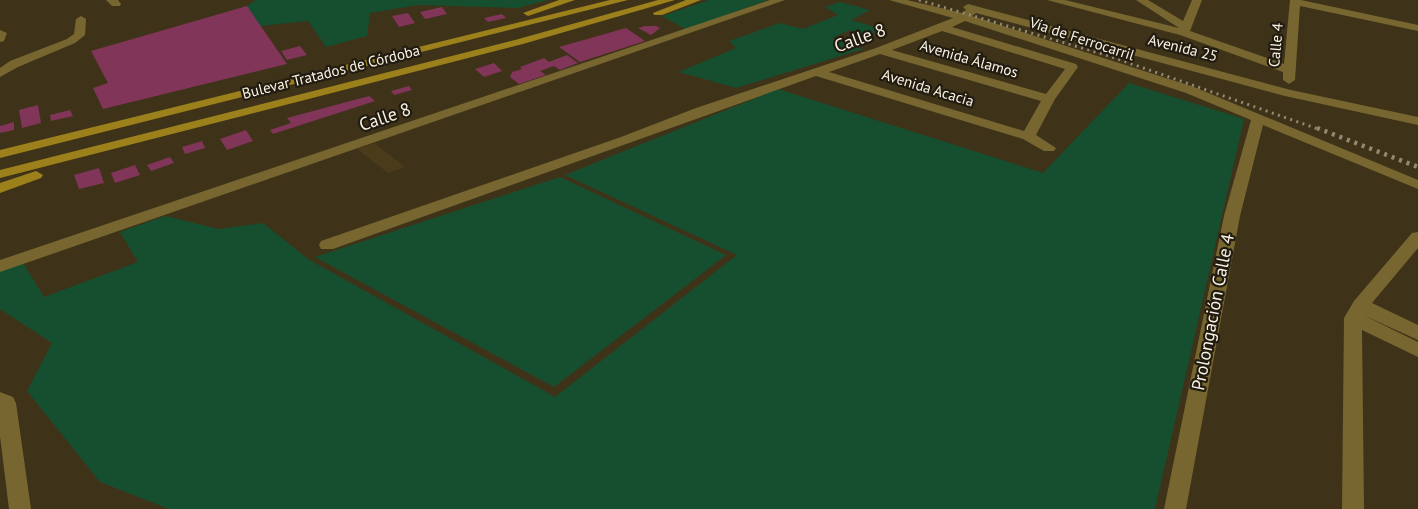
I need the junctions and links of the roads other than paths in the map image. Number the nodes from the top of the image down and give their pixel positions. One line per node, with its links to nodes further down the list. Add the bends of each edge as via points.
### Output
1 (570, 0): 17 (main road)
2 (623, 0): 17 (main road, Bulevar Tratados de Córdoba)
3 (670, 0): 18 (main road, Bulevar Tratados de Córdoba)
4 (696, 0): 18 (main road, via 659,13)
5 (780, 0): 37 (street, Calle 8)
6 (894, 0): 12 (street, Vía de Ferrocarril)
7 (941, 0): 12 (street, Avenida 25)
8 (1052, 0): 16 (street)
9 (1141, 0): 16 (street)
10 (1197, 0): 16 (street)
11 (1295, 1): 15 (street); 20 (street, Calle 4)
12 (969, 13): 14 (street, Calle 8); 23 (street, Avenida 25); 25 (street, Vía de Ferrocarril)
13 (81, 20): 22 (street, via 79,35 71,41)
14 (942, 27): 19 (street, Calle 8); 24 (street, via 1072,66)
15 (1418, 28)
16 (1185, 31): 20 (street)
17 (482, 33): 29 (main road, Bulevar Tratados de Córdoba)
18 (519, 42): 30 (main road, Bulevar Tratados de Córdoba)
19 (880, 50): 21 (street, Calle 8); 24 (street, Avenida Álamos)
20 (1289, 70): 23 (street, Calle 4)
21 (817, 72): 27 (street, Avenida Acacia); 36 (street, Calle 8)
22 (0, 73)
23 (1288, 93): 26 (street, Avenida 25)
24 (1049, 99): 27 (street)
25 (1258, 117): 33 (street, Vía de Ferrocarril); 43 (street, Prolongación Calle 4, via 1232,216)
26 (1418, 121)
27 (1028, 136): 28 (street, Avenida Acacia)
28 (1049, 148)
29 (0, 154)
30 (63, 158): 31 (main road, via 42,155); 32 (main road, Bulevar Tratados de Córdoba); 34 (main road, via 37,174)
31 (0, 161)
32 (0, 174)
33 (1418, 185)
34 (0, 188)
35 (1418, 237): 38 (street)
36 (327, 245)
37 (0, 266)
38 (1357, 311): 39 (street); 40 (street); 44 (street)
39 (1418, 333)
40 (1418, 350)
41 (2, 404): 42 (street)
42 (20, 509)
43 (1175, 509)
44 (1353, 509)

